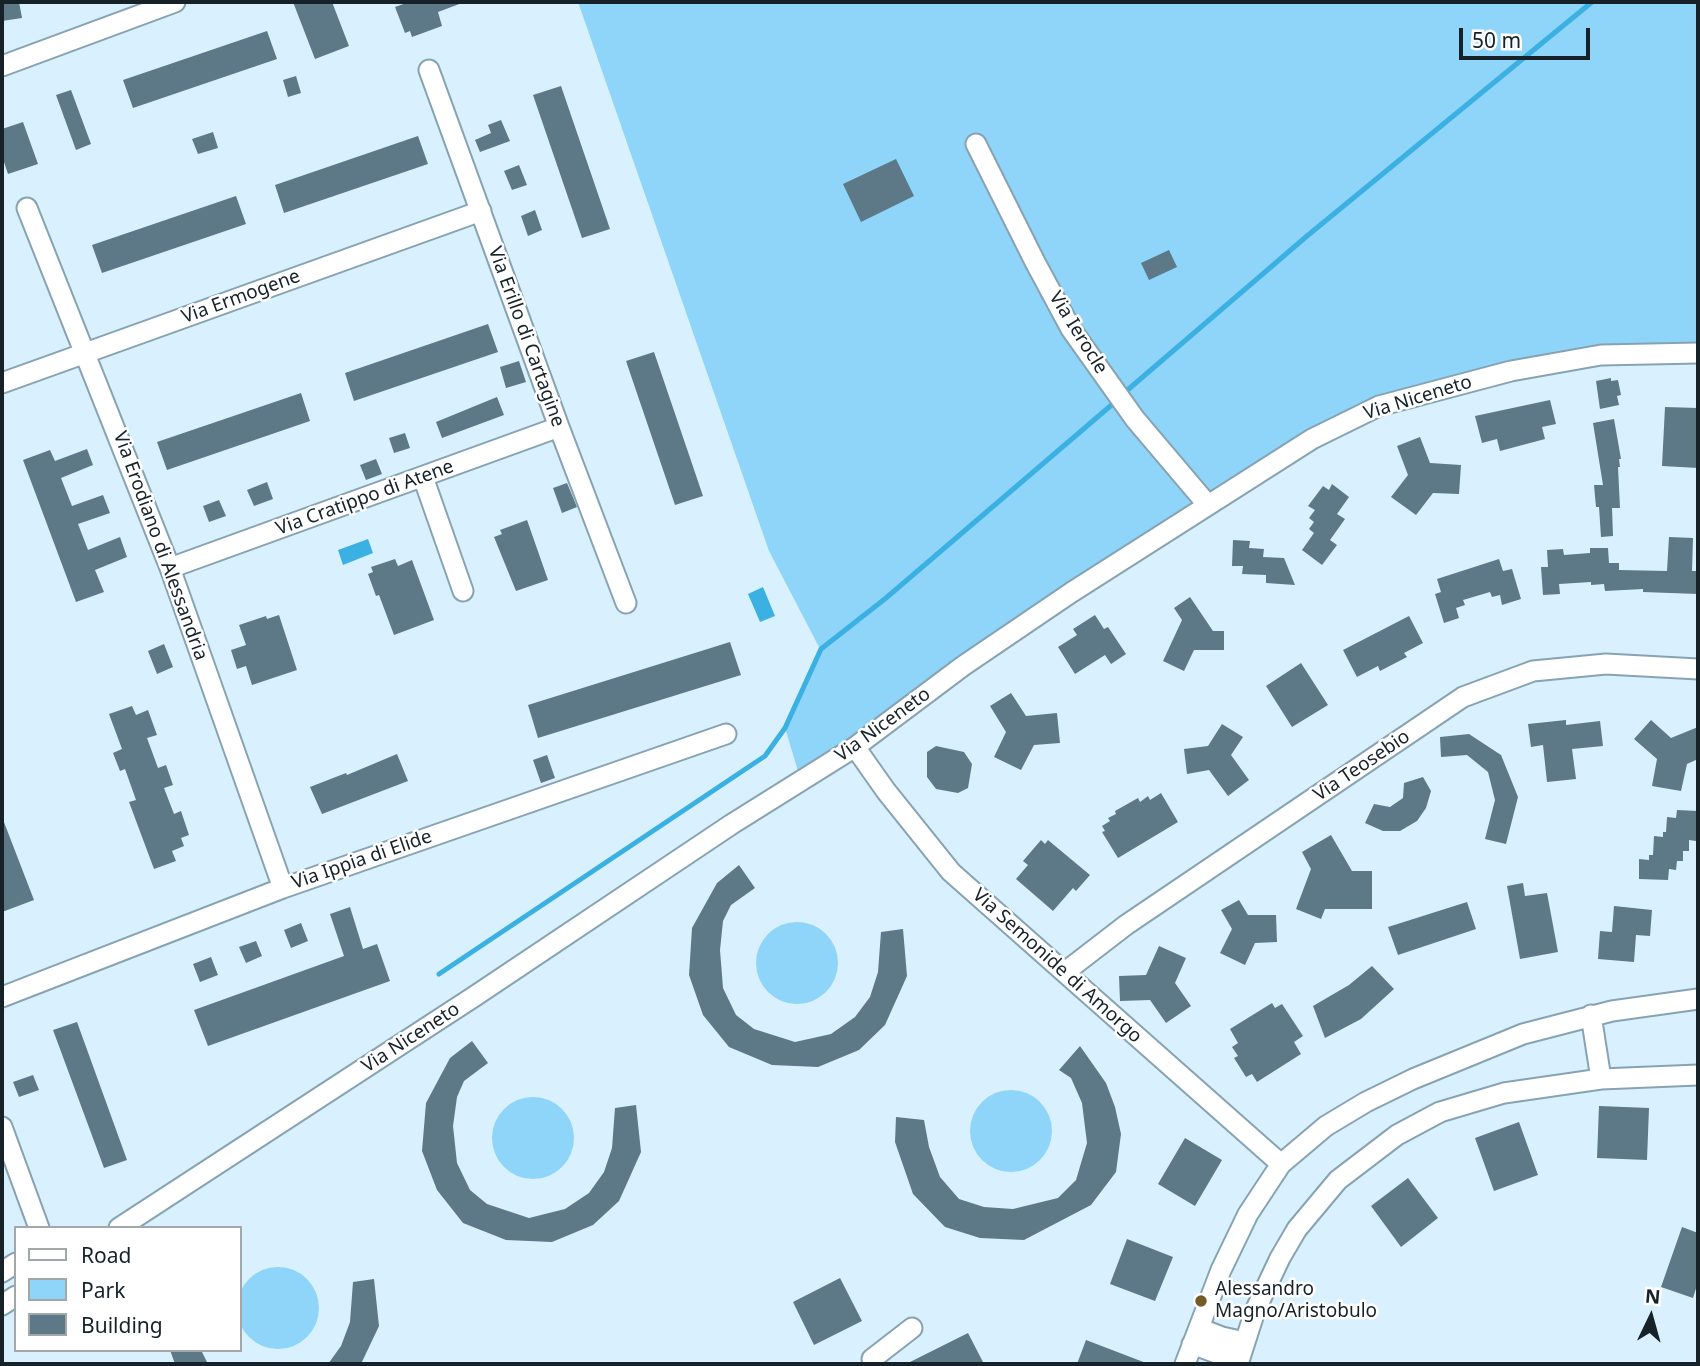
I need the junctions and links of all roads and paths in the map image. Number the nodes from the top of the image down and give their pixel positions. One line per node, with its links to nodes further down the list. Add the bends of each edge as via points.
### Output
1 (175, 2): 2 (street)
2 (2, 66)
3 (429, 70): 6 (street, Via Erillo di Cartagine)
4 (976, 144): 12 (street, Via Ierocle, via 1071,329 1135,419)
5 (27, 208): 7 (street, Via Erodiano di Alessandria)
6 (481, 211): 7 (street, Via Ermogene); 10 (street, Via Erillo di Cartagine)
7 (87, 353): 9 (street, Via Ermogene); 13 (street, Via Erodiano di Alessandria)
8 (1698, 353): 12 (street, Via Niceneto, via 1601,355 1511,371 1379,406 1312,439)
9 (2, 383)
10 (559, 427): 11 (street, Via Cratippo di Atene); 15 (street, Via Erillo di Cartagine)
11 (423, 477): 13 (street, Via Cratippo di Atene); 14 (street)
12 (1207, 504): 18 (street, Via Niceneto, via 963,666)
13 (170, 568): 19 (street, Via Erodiano di Alessandria)
14 (463, 590)
15 (626, 603)
16 (1698, 669): 20 (street, Via Teosebio, via 1606,664 1533,671 1464,697 1126,925)
17 (726, 734): 19 (street, Via Ippia di Elide)
18 (855, 747): 20 (street, Via Semonide di Amorgo, via 951,872); 29 (street, Via Niceneto)
19 (283, 888): 21 (street, Via Ippia di Elide)
20 (1065, 972): 27 (street, Via Semonide di Amorgo)
21 (2, 997)
22 (1698, 999): 23 (street)
23 (1591, 1015): 25 (street); 27 (street, via 1498,1043 1392,1089 1326,1126)
24 (1698, 1075): 25 (street)
25 (1601, 1079): 32 (street, via 1463,1104 1429,1117 1373,1152 1338,1180 1297,1229)
26 (2, 1127): 28 (street)
27 (1281, 1164): 31 (street, via 1248,1214)
28 (38, 1226)
29 (122, 1226)
30 (912, 1328): 33 (street)
31 (1196, 1336): 32 (street); 34 (street); 35 (street)
32 (1244, 1342): 34 (street)
33 (871, 1362)
34 (1238, 1363)
35 (1185, 1364)

